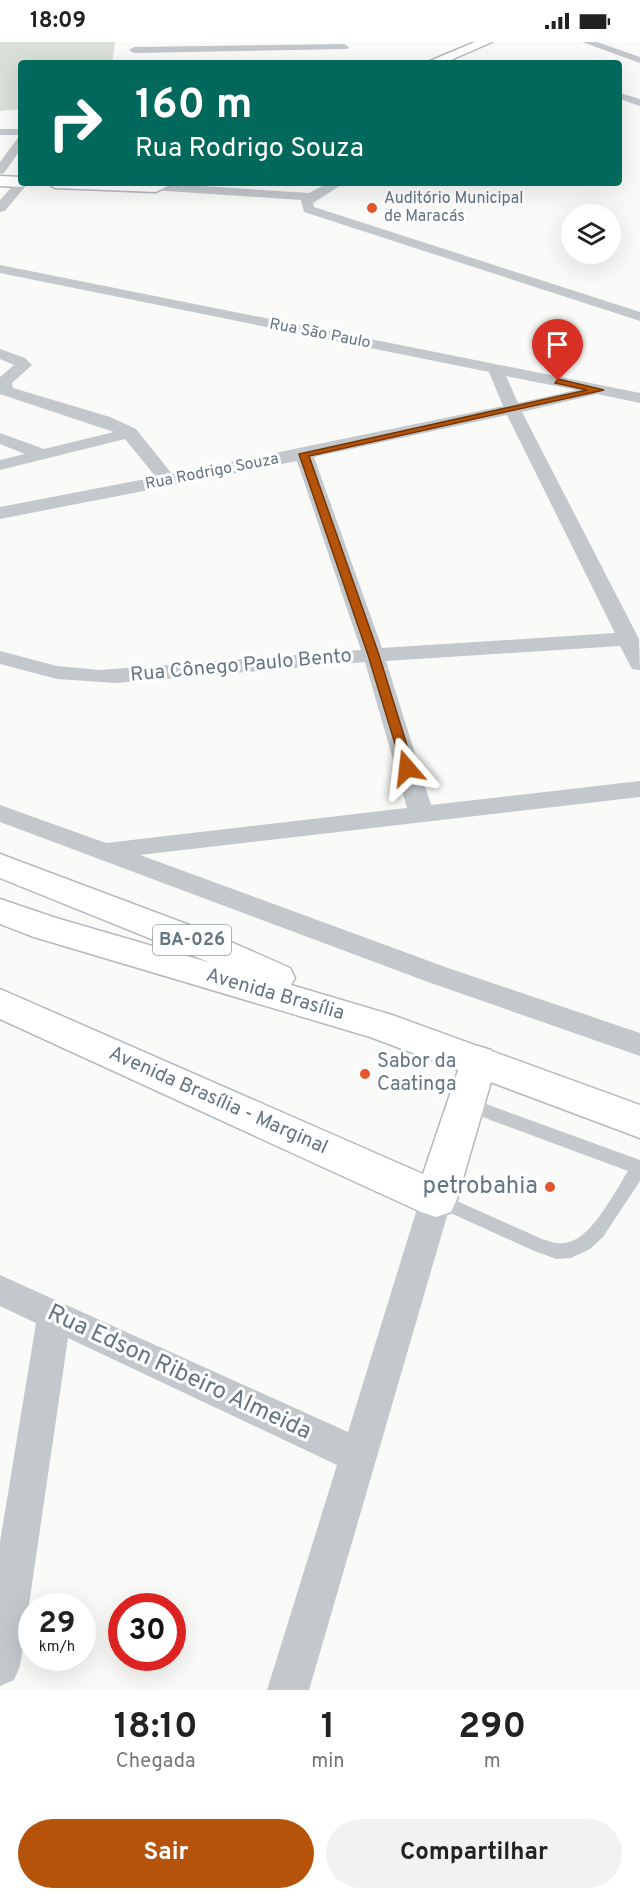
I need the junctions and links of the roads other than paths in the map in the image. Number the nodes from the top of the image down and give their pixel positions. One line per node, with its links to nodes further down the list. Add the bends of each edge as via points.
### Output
1 (587, 42): 6 (street)
2 (358, 43): 5 (street)
3 (492, 44): 8 (main road); 9 (main road)
4 (134, 46): 5 (street)
5 (344, 47): 7 (street)
6 (627, 56): 10 (street); 11 (street)
7 (312, 59)
8 (441, 60)
9 (462, 60)
10 (617, 60)
11 (640, 60)
12 (622, 97): 13 (street)
13 (640, 103)
14 (0, 132): 15 (street)
15 (18, 132)
16 (18, 145): 17 (street)
17 (0, 170): 18 (main road)
18 (18, 170)
19 (0, 181): 20 (main road)
20 (18, 182)
21 (19, 186): 25 (street)
22 (173, 186): 24 (street)
23 (332, 186): 24 (street)
24 (311, 197): 27 (street, via 307,206 315,212)
25 (0, 208)
26 (0, 268): 29 (street, Rua São Paulo)
27 (640, 317)
28 (0, 354): 33 (street, via 24,365 2,386 11,394 89,416)
29 (495, 368): 30 (street, Rua São Paulo); 32 (street)
30 (600, 390): 31 (street, Rua São Paulo); 32 (street, Rua Rodrigo Souza)
31 (640, 398)
32 (512, 408): 35 (street, Rua Rodrigo Souza); 40 (street)
33 (130, 433): 36 (street); 38 (street, via 154,458)
34 (0, 438): 36 (street)
35 (304, 454): 38 (street, Rua Rodrigo Souza); 41 (street)
36 (45, 455): 37 (street)
37 (0, 465)
38 (167, 480): 39 (street, Rua Rodrigo Souza)
39 (0, 513)
40 (627, 639): 41 (street, Rua Cônego Paulo Bento); 43 (street)
41 (374, 655): 42 (street, Rua Cônego Paulo Bento, via 80,677 47,673); 46 (street)
42 (0, 657)
43 (640, 664)
44 (640, 789): 46 (street)
45 (0, 813): 47 (street)
46 (421, 813): 47 (street)
47 (103, 850): 52 (street, via 438,975)
48 (0, 865): 51 (main road, Avenida Brasília / BA-026, via 201,943)
49 (0, 910): 51 (main road, Avenida Brasília / BA-026, via 46,928)
50 (0, 1003): 57 (main road, Avenida Brasília - Marginal)
51 (379, 1025): 53 (main road, Avenida Brasília / BA-026)
52 (640, 1045)
53 (478, 1060): 54 (main road); 55 (main road, Avenida Brasília / BA-026)
54 (465, 1104): 56 (lane); 57 (main road)
55 (640, 1122)
56 (640, 1168): 57 (lane, via 597,1232 585,1244 571,1250 556,1251 538,1245)
57 (436, 1198): 60 (street)
58 (0, 1290): 59 (street, Rua Edson Ribeiro Almeida)
59 (54, 1317): 60 (street, Rua Edson Ribeiro Almeida); 61 (street)
60 (358, 1456): 62 (street)
61 (0, 1666)
62 (288, 1690)

